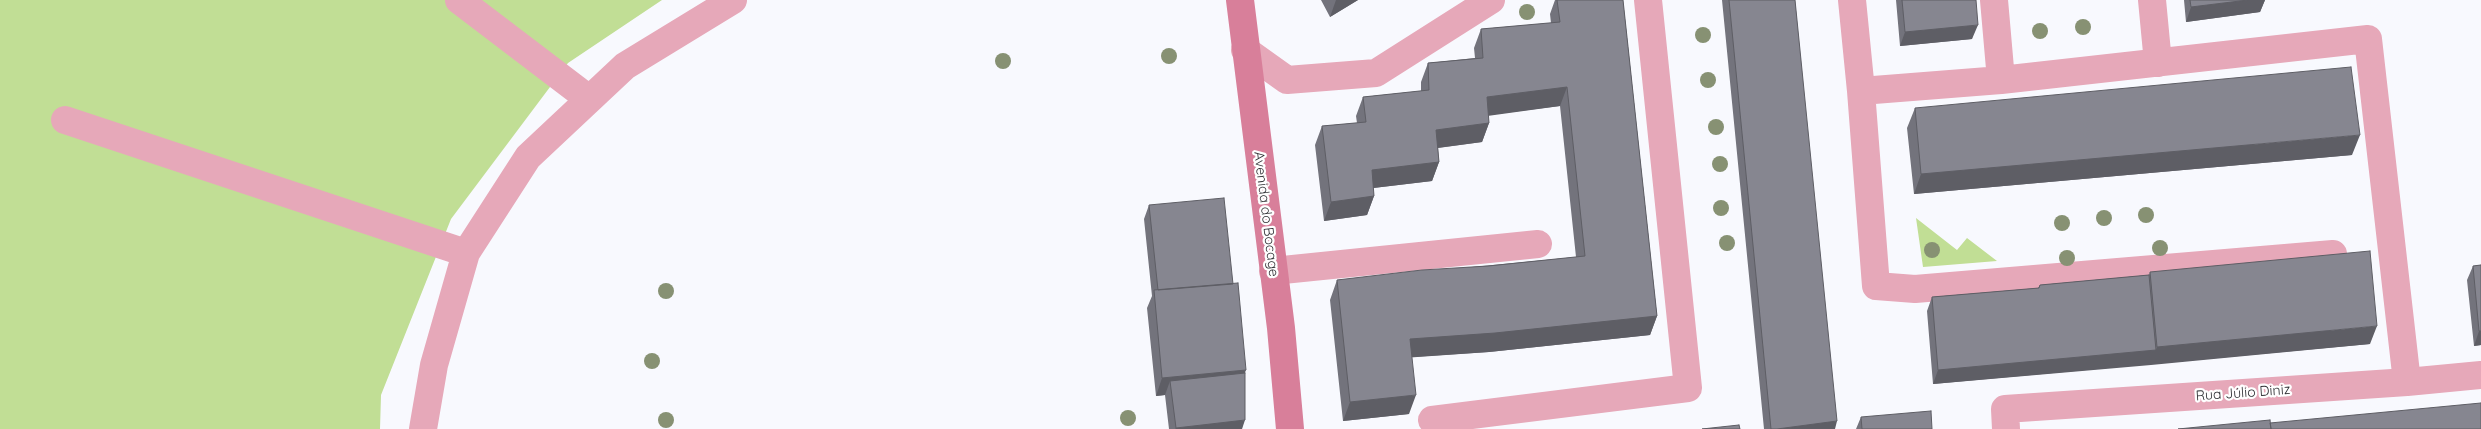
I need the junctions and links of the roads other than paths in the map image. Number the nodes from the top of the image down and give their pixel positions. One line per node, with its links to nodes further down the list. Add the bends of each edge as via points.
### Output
1 (459, 0): 13 (street)
2 (733, 0): 13 (street, via 625,66)
3 (1240, 0): 9 (main road, Avenida do Bocage)
4 (1491, 0): 9 (street, via 1376,73 1287,80)
5 (1648, 0): 22 (street, via 1688,388)
6 (1852, 0): 12 (street)
7 (1994, 0): 11 (street)
8 (2152, 0): 10 (street)
9 (1245, 50): 18 (main road, Avenida do Bocage)
10 (2158, 63): 11 (street); 20 (street, via 2368,39)
11 (2000, 80): 12 (street)
12 (1861, 90): 17 (street, via 1876,286 1915,289)
13 (590, 99): 16 (street, via 528,158)
14 (65, 120): 16 (street)
15 (1538, 244): 18 (street)
16 (466, 253): 23 (street, via 434,365)
17 (2333, 254)
18 (1273, 271): 24 (main road, Avenida do Bocage)
19 (2481, 375): 20 (street, Rua Júlio Diniz)
20 (2407, 382): 21 (street, Rua Júlio Diniz)
21 (2005, 419)
22 (1432, 420)
23 (423, 429)
24 (1290, 429)

